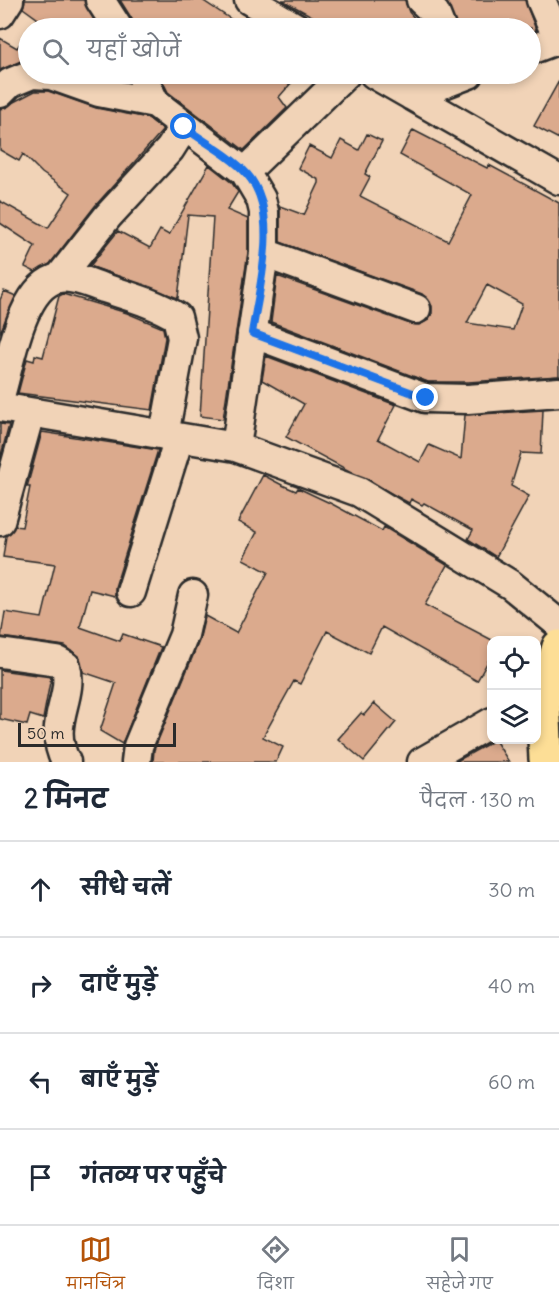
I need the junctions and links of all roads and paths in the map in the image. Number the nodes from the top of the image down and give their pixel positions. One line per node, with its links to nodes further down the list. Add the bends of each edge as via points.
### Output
1 (9, 0): 6 (street)
2 (100, 0): 7 (street)
3 (249, 0): 8 (street)
4 (421, 0): 9 (street)
5 (540, 0): 10 (street)
6 (0, 14)
7 (112, 18)
8 (280, 18)
9 (437, 18)
10 (559, 39): 11 (street)
11 (541, 46)
12 (18, 80): 18 (street)
13 (76, 84): 20 (street)
14 (146, 84): 20 (street)
15 (336, 84): 22 (street)
16 (391, 84): 19 (street)
17 (440, 84): 19 (street)
18 (0, 93)
19 (412, 96): 23 (street)
20 (155, 104): 21 (street)
21 (184, 127): 22 (street); 25 (street, via 170,149 108,216)
22 (245, 172): 24 (street, via 261,199)
23 (559, 180)
24 (264, 253): 26 (street); 27 (street)
25 (59, 278): 29 (street, via 40,287 28,301); 32 (street, via 72,278 130,297 177,317 182,338)
26 (416, 309)
27 (252, 333): 28 (street, via 426,398); 33 (street)
28 (559, 392)
29 (0, 396)
30 (0, 407): 31 (street)
31 (30, 413): 32 (street); 34 (street)
32 (172, 437): 33 (street); 35 (street)
33 (236, 447): 37 (street, via 359,492 511,585)
34 (0, 521)
35 (131, 592)
36 (193, 595): 45 (street, via 184,635 138,746)
37 (559, 624)
38 (559, 646): 40 (main road)
39 (0, 653): 44 (street, via 57,661 66,666 57,740)
40 (541, 698)
41 (541, 707): 43 (main road)
42 (487, 725): 46 (street)
43 (550, 758)
44 (66, 762)
45 (136, 762)
46 (422, 762)

